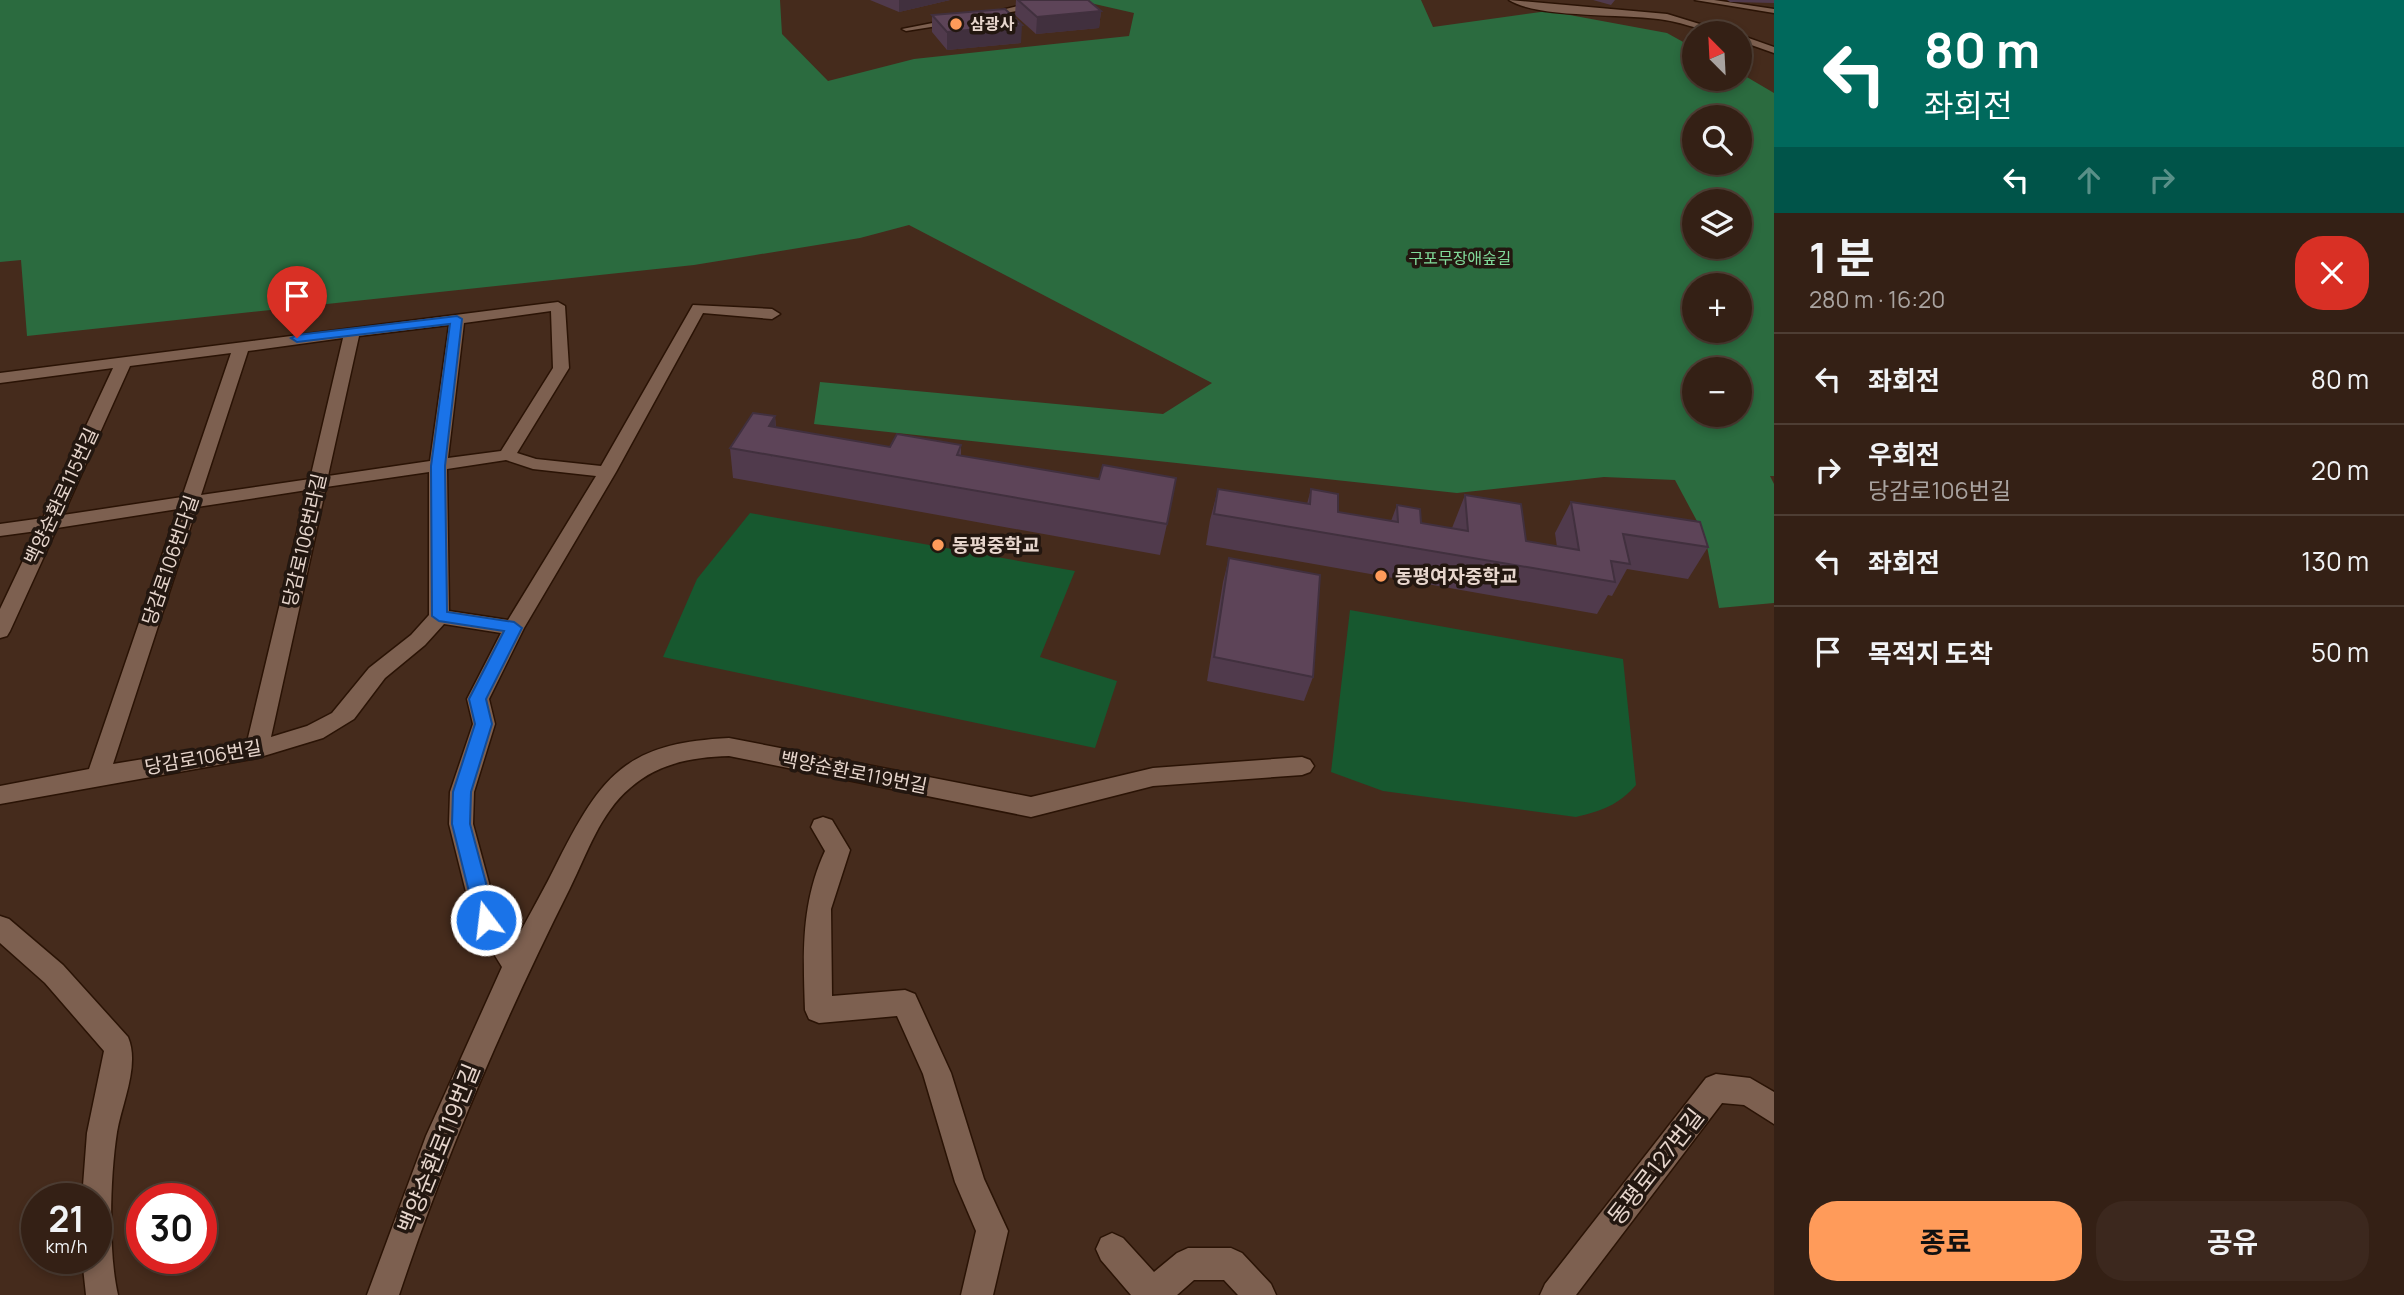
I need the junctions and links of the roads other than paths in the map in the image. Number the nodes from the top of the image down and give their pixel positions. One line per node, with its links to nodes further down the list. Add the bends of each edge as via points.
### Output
1 (1031, 0): 5 (lane, via 1024,7)
2 (1514, 0): 7 (street)
3 (1699, 0): 4 (lane)
4 (1774, 11)
5 (974, 17)
6 (960, 19): 8 (lane)
7 (1682, 21)
8 (906, 29)
9 (1752, 42): 10 (street)
10 (1774, 50)
11 (772, 314): 19 (street, via 698,308)
12 (457, 319): 13 (street); 17 (street, via 558,306 561,368); 18 (street)
13 (352, 331): 14 (street); 20 (street, 당감로106번라길)
14 (242, 345): 15 (street); 21 (street, 당감로106번다길)
15 (123, 363): 16 (street); 22 (street, 백양순환로115번길)
16 (1, 380)
17 (507, 455): 18 (street); 19 (street, via 533,464)
18 (438, 466): 20 (street); 24 (street)
19 (607, 472): 25 (street)
20 (316, 483): 21 (street); 27 (street, 당감로106번라길)
21 (191, 501): 22 (street); 29 (street, 당감로106번다길)
22 (47, 524): 23 (street); 26 (street, 백양순환로115번길)
23 (0, 530)
24 (439, 616): 25 (street); 27 (street, 당감로106번길, via 410,650 377,673 350,711 331,725)
25 (514, 628): 33 (street, via 478,699 484,724 462,792 461,824 486,920)
26 (0, 631)
27 (257, 749): 29 (street, 당감로106번길)
28 (1302, 766): 33 (street, 백양순환로119번길, via 1153,777 1031,807 729,747 690,748 652,761 609,793)
29 (98, 775): 30 (street, 당감로106번길)
30 (0, 795)
31 (823, 827): 38 (street, via 838,850 814,923 819,1010 905,1003 937,1073 970,1182 992,1231)
32 (0, 927): 36 (street, via 54,974 117,1046 97,1186)
33 (515, 964): 37 (street, 백양순환로119번길, via 418,1189)
34 (1774, 1110): 40 (street, 동평로127번길, via 1750,1093 1716,1088)
35 (1112, 1248): 39 (street, via 1153,1295 1188,1264 1231,1264)
36 (102, 1295)
37 (383, 1295)
38 (977, 1295)
39 (1260, 1295)
40 (1556, 1295)

